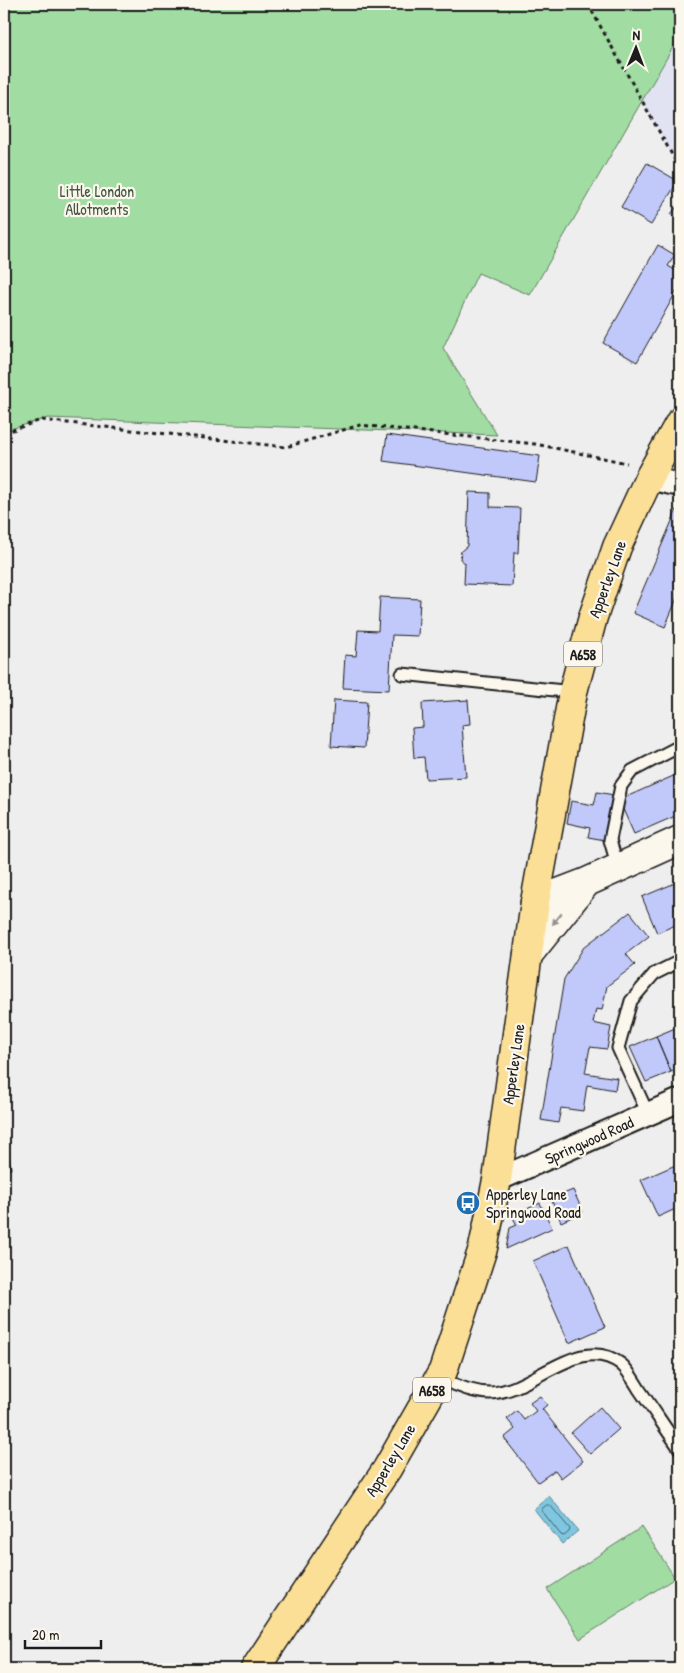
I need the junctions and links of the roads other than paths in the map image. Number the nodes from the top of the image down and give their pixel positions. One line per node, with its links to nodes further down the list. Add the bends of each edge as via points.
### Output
1 (680, 422): 2 (highway, Apperley Lane / A658)
2 (652, 473): 3 (street); 5 (highway, Apperley Lane / A658, via 617,547 593,617)
3 (680, 485)
4 (402, 674): 5 (lane)
5 (573, 692): 10 (highway, Apperley Lane / A658)
6 (680, 746): 8 (lane, via 632,771 621,786 610,840)
7 (680, 840): 8 (main road)
8 (618, 868): 9 (main road)
9 (587, 882): 10 (main road); 11 (main road, one-way to 11)
10 (535, 902): 11 (highway, Apperley Lane / A658)
11 (528, 955): 15 (highway, Apperley Lane / A658)
12 (680, 960): 14 (lane, via 654,974 631,1001 618,1048)
13 (680, 1100): 14 (street, Springwood Road)
14 (648, 1114): 15 (street, Springwood Road)
15 (497, 1180): 16 (highway, Apperley Lane / A658, via 483,1248)
16 (438, 1378): 17 (lane, via 470,1391 491,1393 513,1387 572,1359 590,1354 606,1355 623,1366); 18 (highway, Apperley Lane / A658, via 387,1469)
17 (680, 1449)
18 (255, 1669)

